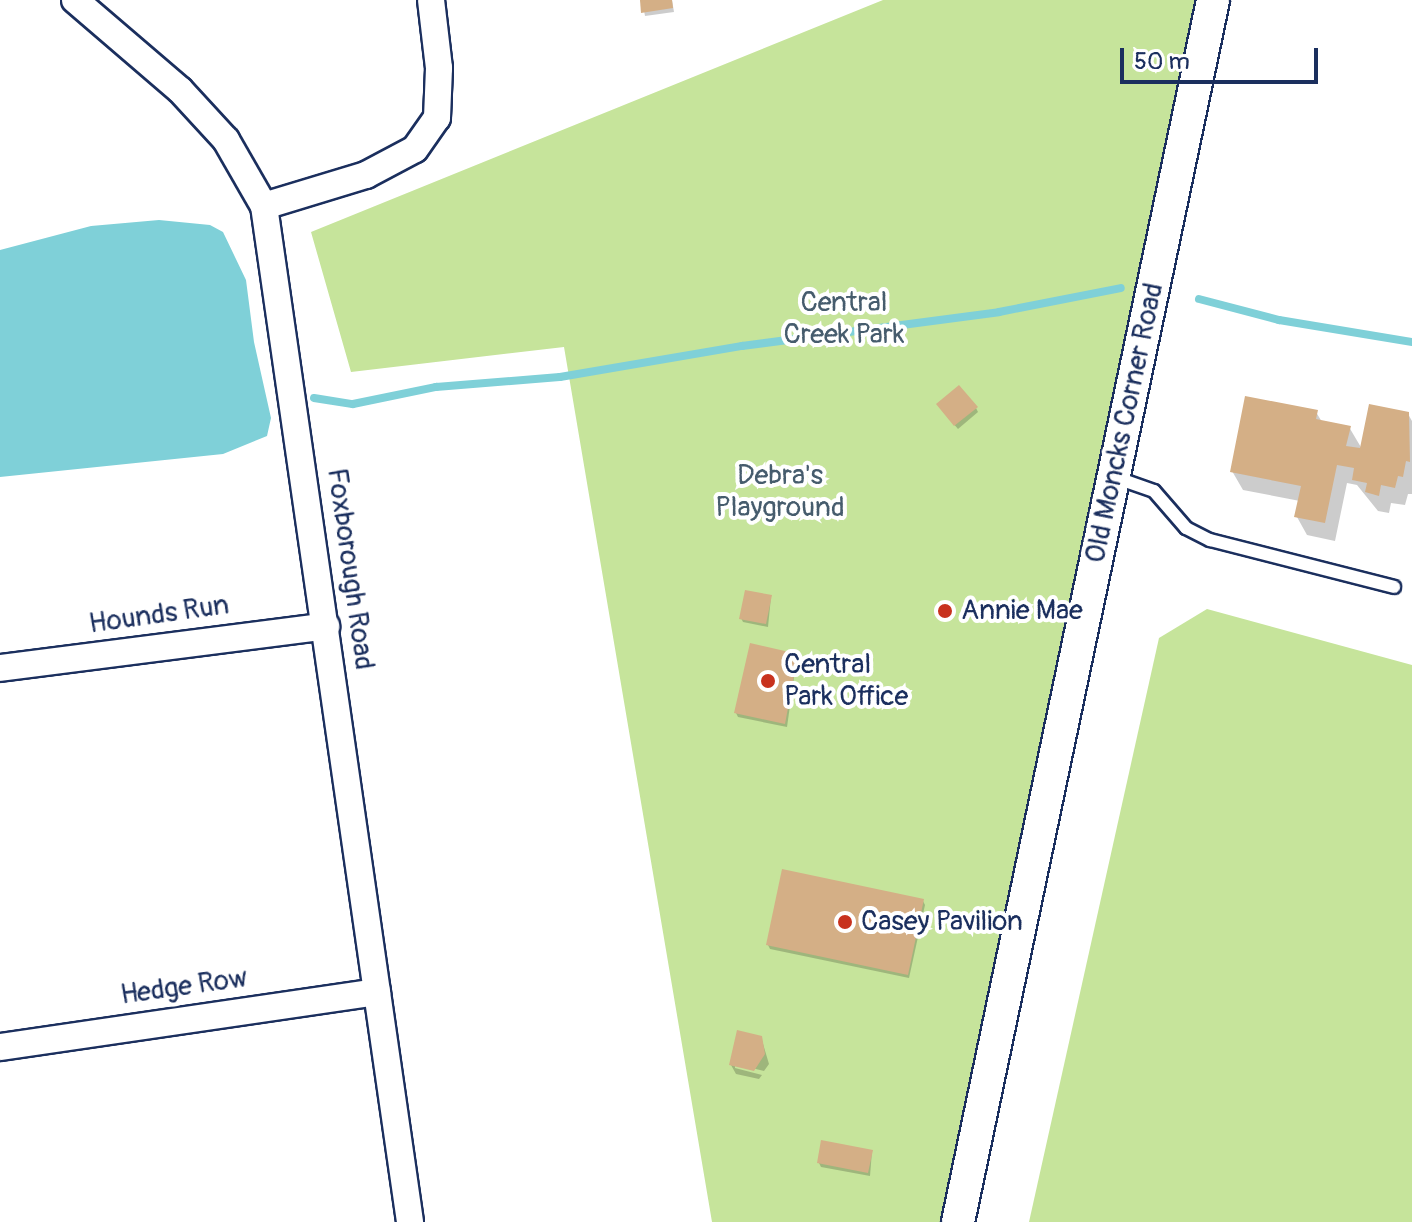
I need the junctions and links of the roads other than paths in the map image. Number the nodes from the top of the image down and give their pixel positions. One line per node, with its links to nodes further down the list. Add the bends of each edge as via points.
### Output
1 (75, 0): 4 (street, Foxborough Road, via 208,120 226,140)
2 (431, 0): 4 (street, via 439,68 437,118 415,149 366,175)
3 (1213, 0): 5 (street, Old Moncks Corner Road)
4 (264, 206): 7 (street, Foxborough Road)
5 (1114, 477): 6 (lane, via 1154,491 1186,528 1210,540); 12 (street, Old Moncks Corner Road)
6 (1394, 587)
7 (326, 626): 8 (street, Hounds Run); 9 (street, Foxborough Road)
8 (0, 668)
9 (377, 992): 10 (street, Hedge Row); 11 (street, Foxborough Road)
10 (0, 1047)
11 (410, 1222)
12 (958, 1222)

